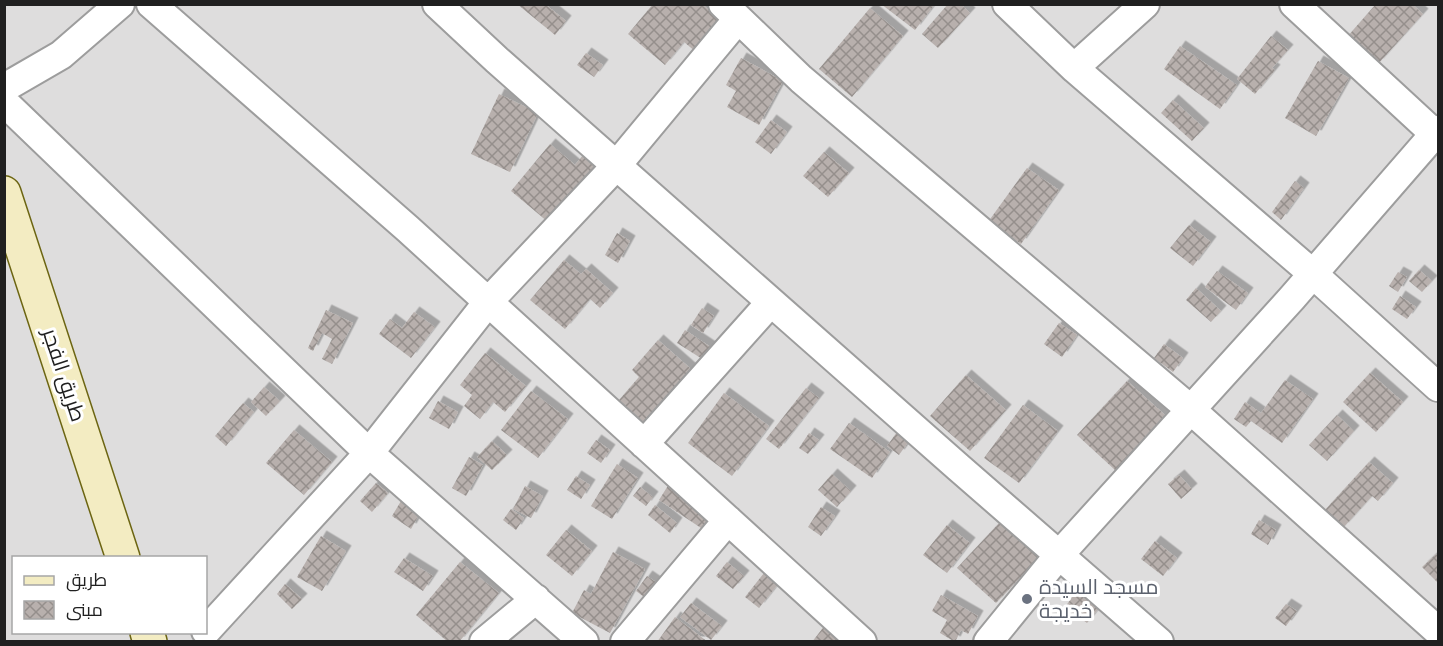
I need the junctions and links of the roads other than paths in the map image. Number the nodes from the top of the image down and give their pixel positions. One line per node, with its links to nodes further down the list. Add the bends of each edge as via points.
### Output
1 (120, 4): 9 (street, via 61,55)
2 (151, 4): 15 (street)
3 (436, 4): 12 (street)
4 (1007, 4): 8 (street)
5 (1145, 4): 8 (street)
6 (1294, 4): 11 (street)
7 (731, 12): 12 (street); 18 (street, via 801,79)
8 (1074, 68): 14 (street)
9 (4, 88)
10 (4, 102): 20 (street)
11 (1437, 134): 14 (street)
12 (616, 166): 15 (street); 16 (street)
13 (4, 193): 23 (street, طريق الفجر)
14 (1313, 274): 17 (street); 18 (street)
15 (488, 302): 19 (street); 20 (street)
16 (771, 302): 19 (street); 22 (street)
17 (1438, 387)
18 (1190, 409): 22 (street); 26 (street)
19 (644, 444): 21 (street)
20 (369, 453): 24 (street); 25 (street)
21 (728, 520): 29 (street); 30 (street)
22 (1059, 555): 31 (street); 32 (street)
23 (122, 556)
24 (536, 599): 27 (street); 28 (street)
25 (207, 630)
26 (1438, 631)
27 (484, 642)
28 (584, 642)
29 (625, 642)
30 (862, 642)
31 (988, 642)
32 (1159, 642)

